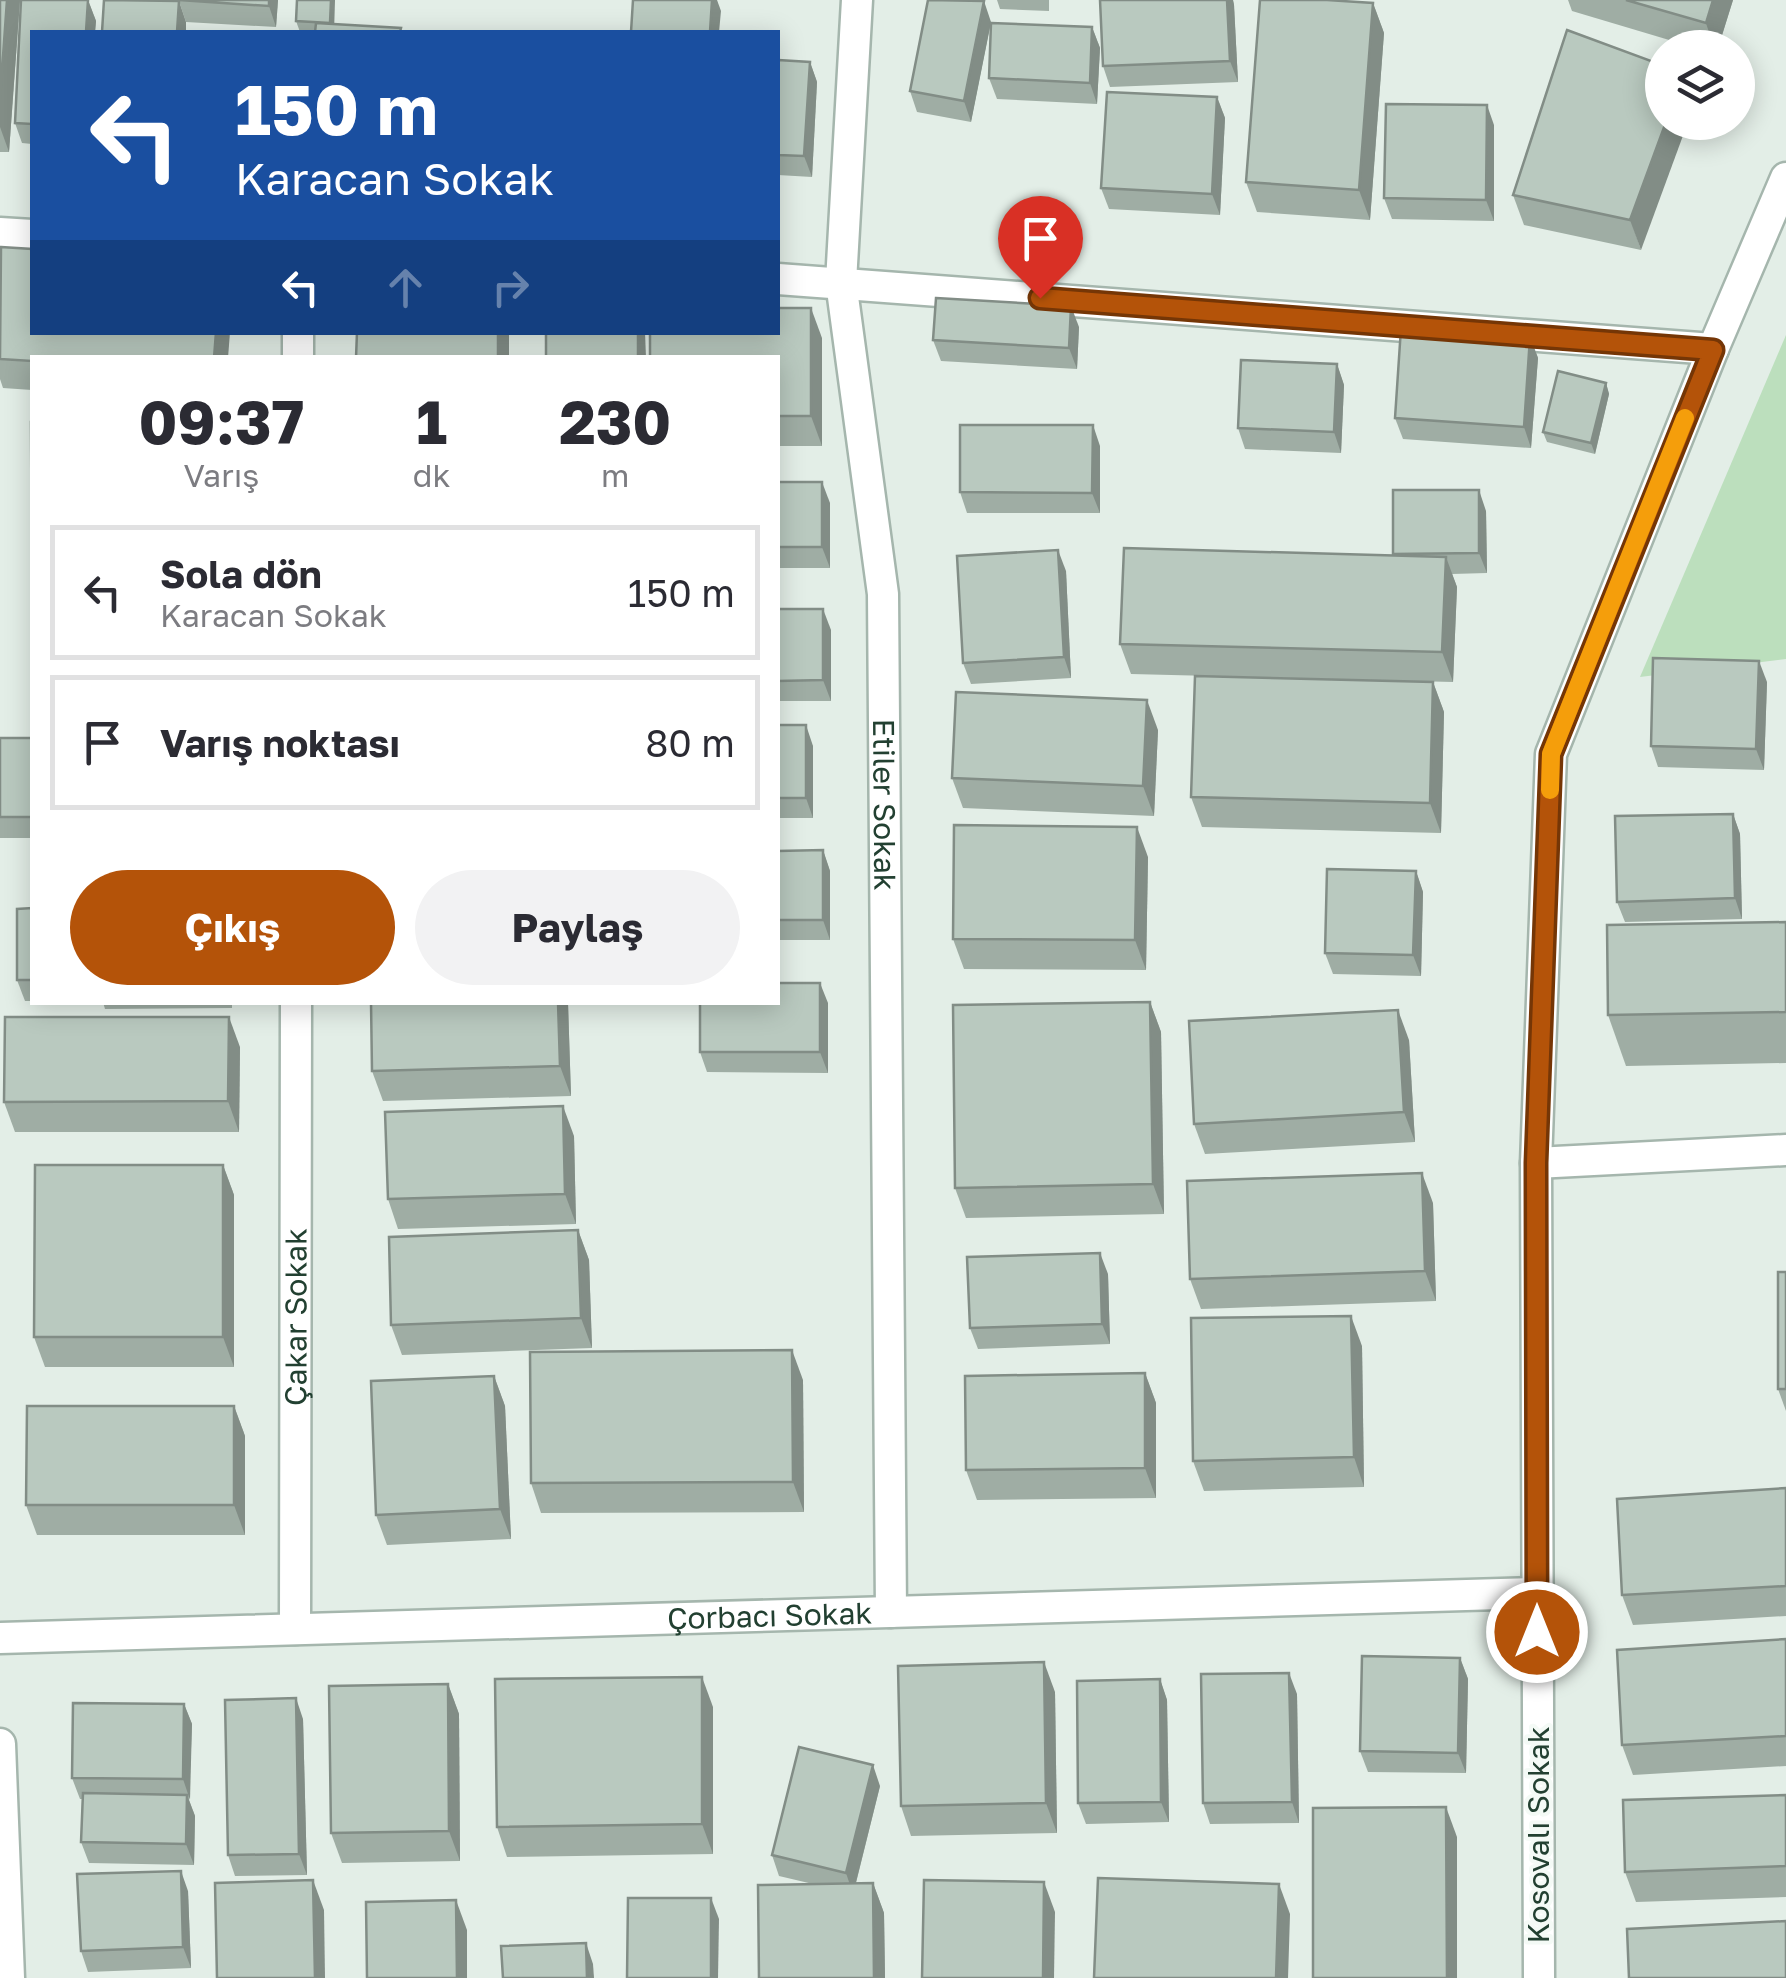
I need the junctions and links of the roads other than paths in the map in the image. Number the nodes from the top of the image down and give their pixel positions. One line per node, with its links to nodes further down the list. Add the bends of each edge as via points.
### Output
1 (858, 0): 6 (street, Etiler Sokak)
2 (1786, 178): 7 (street, Kosovalı Sokak)
3 (0, 233): 4 (street)
4 (30, 236)
5 (780, 279): 6 (street)
6 (842, 282): 7 (street); 12 (street, Etiler Sokak, via 883,594)
7 (1713, 350): 10 (street, Kosovalı Sokak, via 1551,754)
8 (296, 1005): 13 (street, Çakar Sokak)
9 (1786, 1150): 10 (street)
10 (1536, 1163): 11 (street, Kosovalı Sokak)
11 (1537, 1594): 12 (street, Çorbacı Sokak); 17 (street, Kosovalı Sokak)
12 (890, 1612): 13 (street, Çorbacı Sokak)
13 (294, 1630): 14 (street, Çorbacı Sokak)
14 (0, 1638)
15 (0, 1744): 16 (street)
16 (9, 1978)
17 (1539, 1978)

